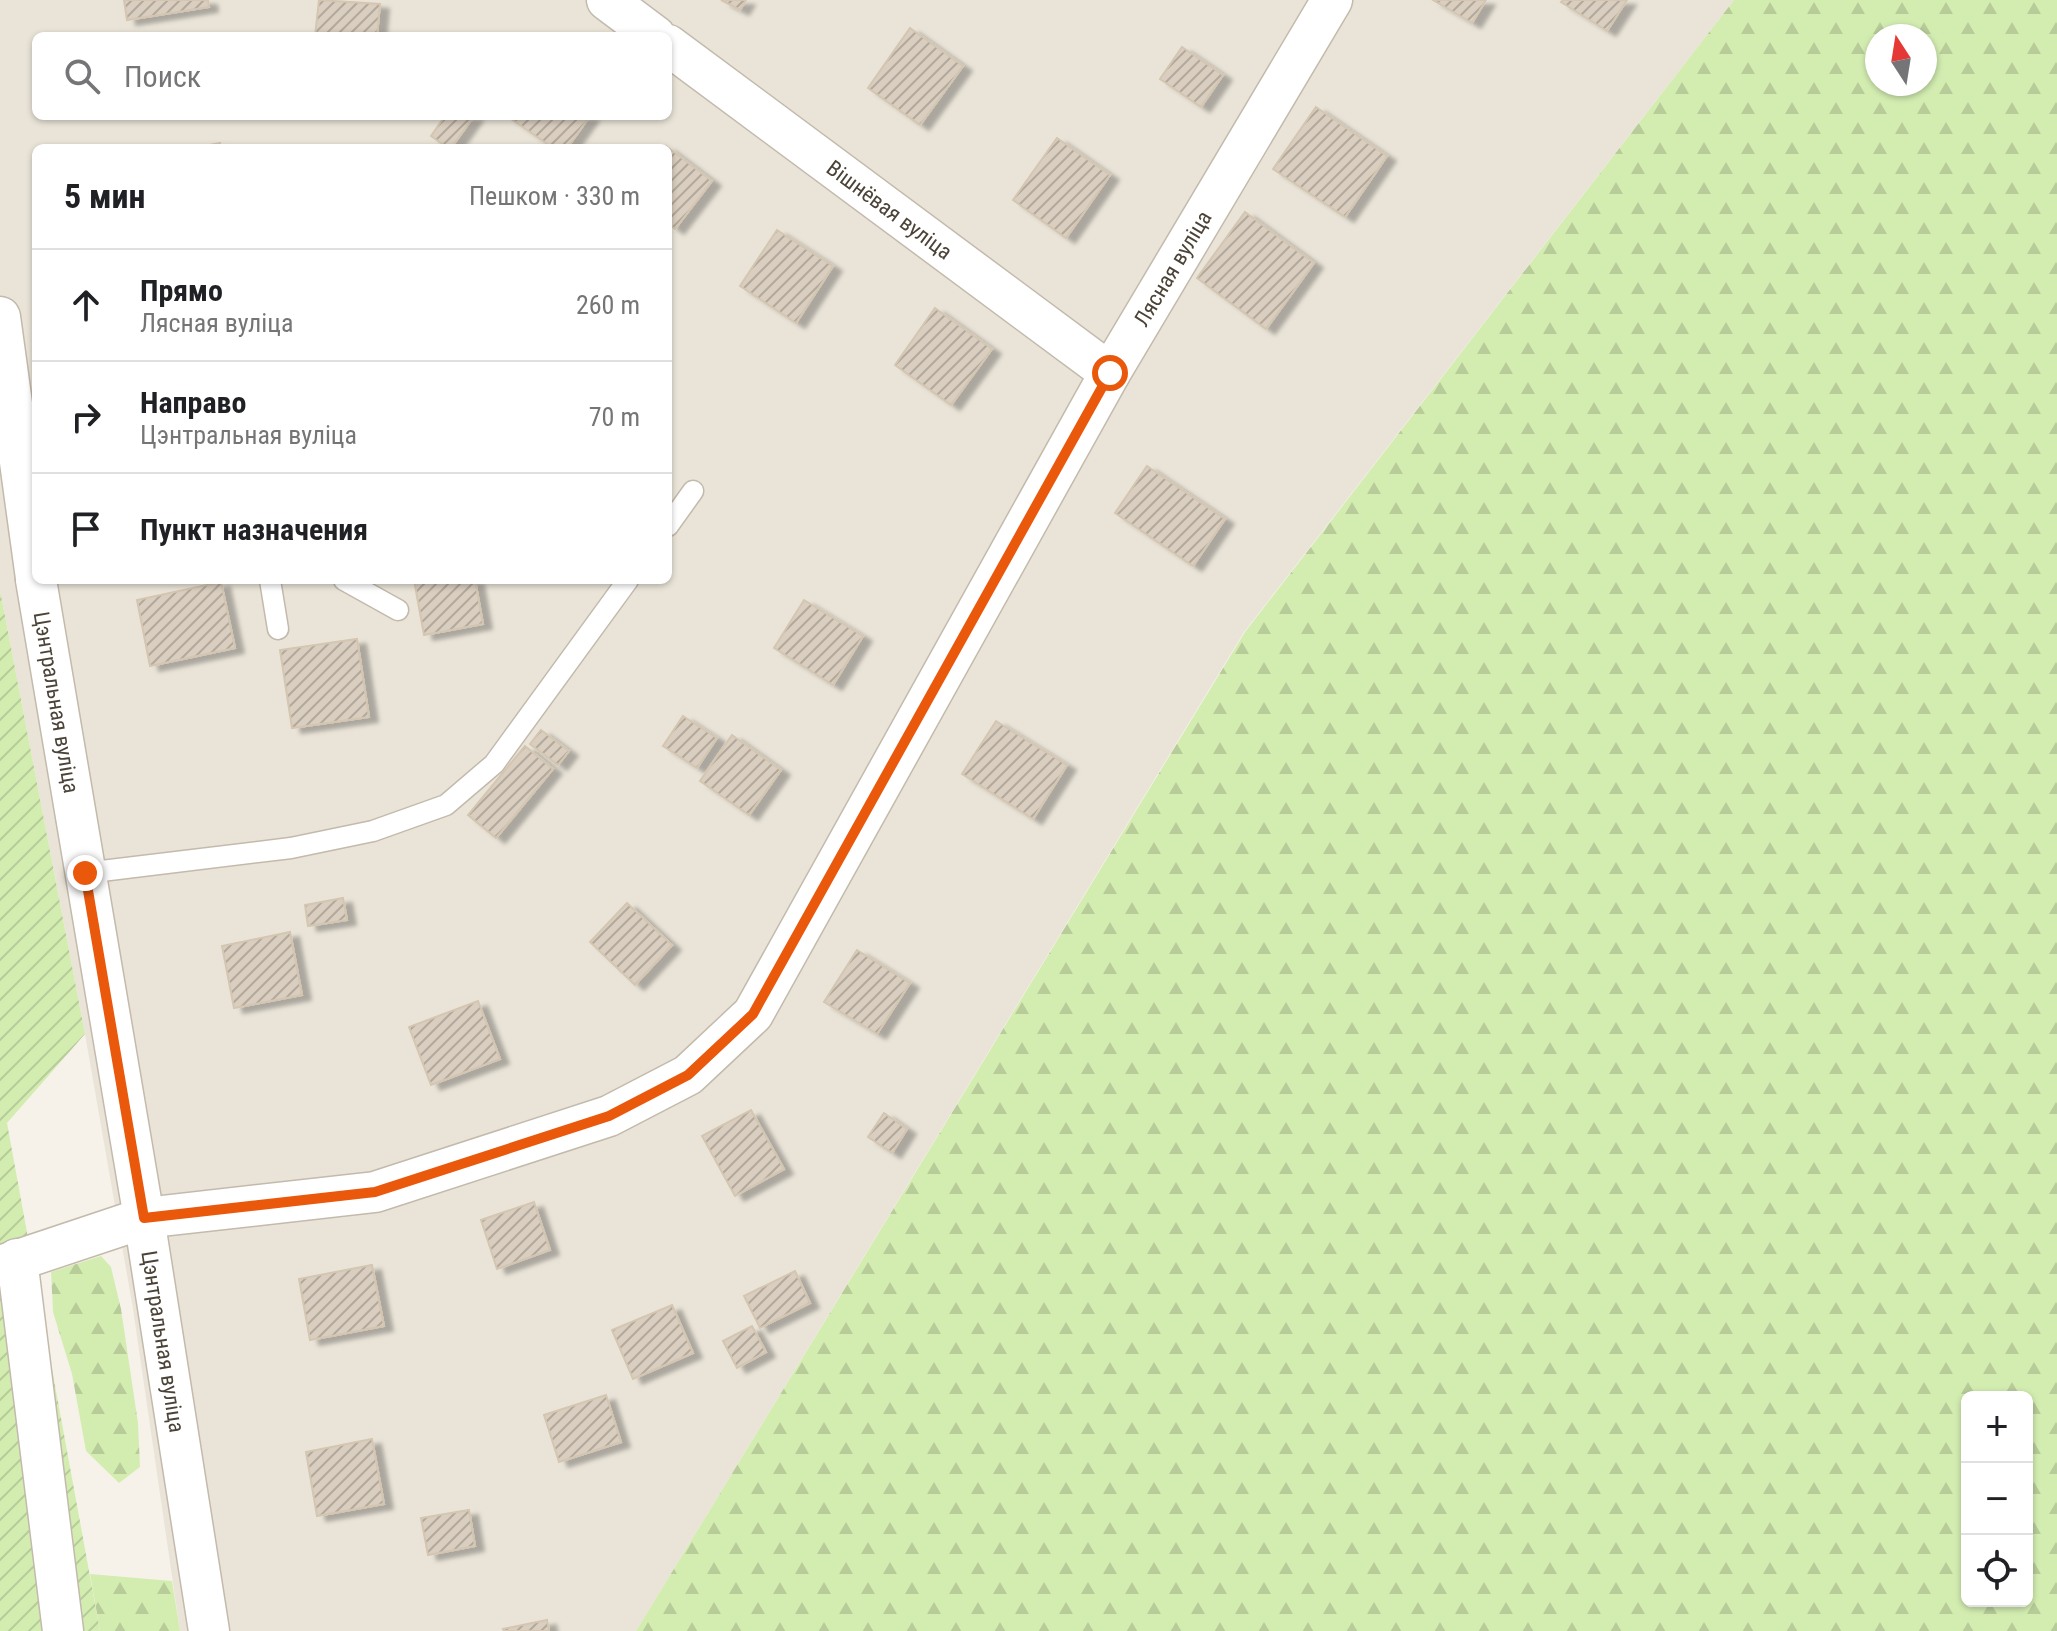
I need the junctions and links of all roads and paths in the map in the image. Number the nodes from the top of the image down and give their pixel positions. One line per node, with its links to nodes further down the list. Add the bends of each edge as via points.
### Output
1 (607, 0): 3 (street)
2 (1332, 0): 6 (street, Лясная вуліца)
3 (650, 32)
4 (672, 48): 6 (street, Вішнёвая вуліца)
5 (0, 317): 9 (street, Цэнтральная вуліца)
6 (1110, 373): 17 (street, Лясная вуліца, via 753,1014 688,1075 609,1116 375,1192)
7 (693, 491): 8 (lane)
8 (672, 520)
9 (32, 536)
10 (37, 584): 16 (street, Цэнтральная вуліца)
11 (271, 584): 15 (lane)
12 (351, 584): 14 (lane)
13 (625, 584): 16 (lane, via 494,764 446,805 373,831 291,848)
14 (398, 610)
15 (278, 629)
16 (85, 873): 17 (street, Цэнтральная вуліца)
17 (144, 1218): 18 (street, Лясная вуліца); 20 (street, Цэнтральная вуліца)
18 (8, 1262): 19 (street)
19 (63, 1631)
20 (209, 1631)

